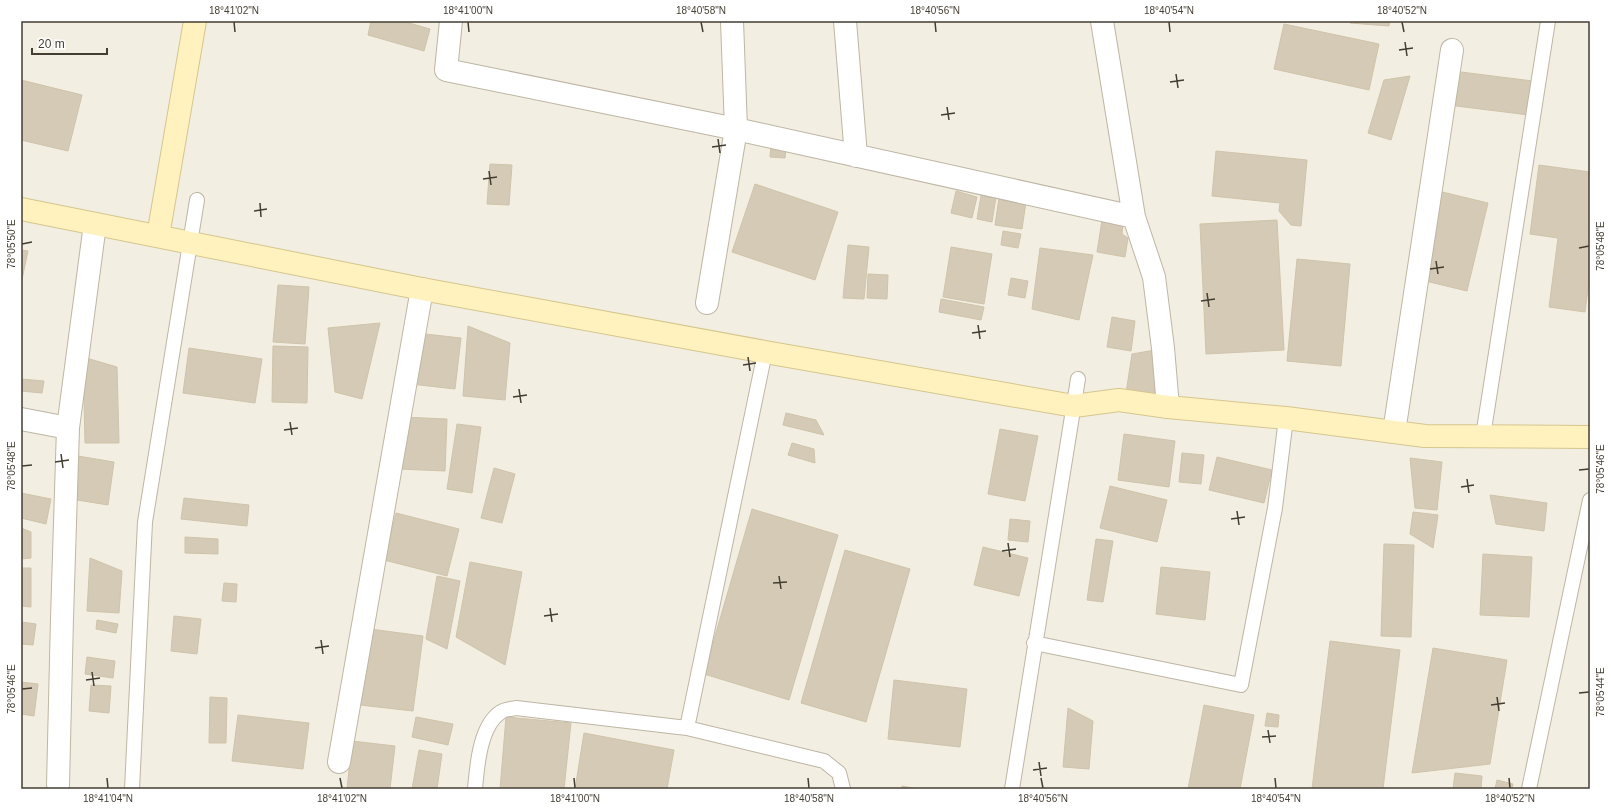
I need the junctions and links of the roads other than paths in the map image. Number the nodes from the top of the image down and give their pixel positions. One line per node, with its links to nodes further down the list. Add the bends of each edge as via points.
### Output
1 (195, 21): 14 (main road)
2 (451, 21): 8 (street, via 446,70)
3 (732, 21): 8 (street)
4 (845, 21): 9 (street)
5 (1102, 21): 12 (street)
6 (1548, 21): 26 (lane)
7 (1452, 50): 25 (street)
8 (736, 129): 9 (street); 17 (street)
9 (856, 156): 12 (street)
10 (197, 200): 15 (lane)
11 (21, 209): 13 (main road)
12 (1134, 217): 21 (street, via 1154,277 1164,348)
13 (95, 224): 14 (main road); 24 (street)
14 (158, 236): 15 (main road)
15 (190, 243): 16 (main road); 33 (lane, via 145,522)
16 (422, 289): 18 (main road); 31 (street)
17 (707, 303)
18 (765, 352): 20 (main road); 30 (lane)
19 (1078, 379): 20 (lane)
20 (1074, 406): 21 (main road, via 1119,400); 29 (lane)
21 (1168, 406): 22 (main road)
22 (1286, 418): 25 (main road); 29 (lane, via 1275,508 1241,685)
23 (21, 419): 24 (street)
24 (68, 428): 32 (street)
25 (1394, 432): 26 (main road, via 1425,436)
26 (1483, 436): 27 (main road)
27 (1590, 437)
28 (1590, 500): 37 (lane)
29 (1034, 644): 36 (lane)
30 (687, 728): 34 (lane, via 516,708 501,711 486,728); 35 (lane, via 824,761 839,773)
31 (339, 762)
32 (58, 785)
33 (132, 789)
34 (475, 789)
35 (843, 789)
36 (1012, 789)
37 (1529, 789)

